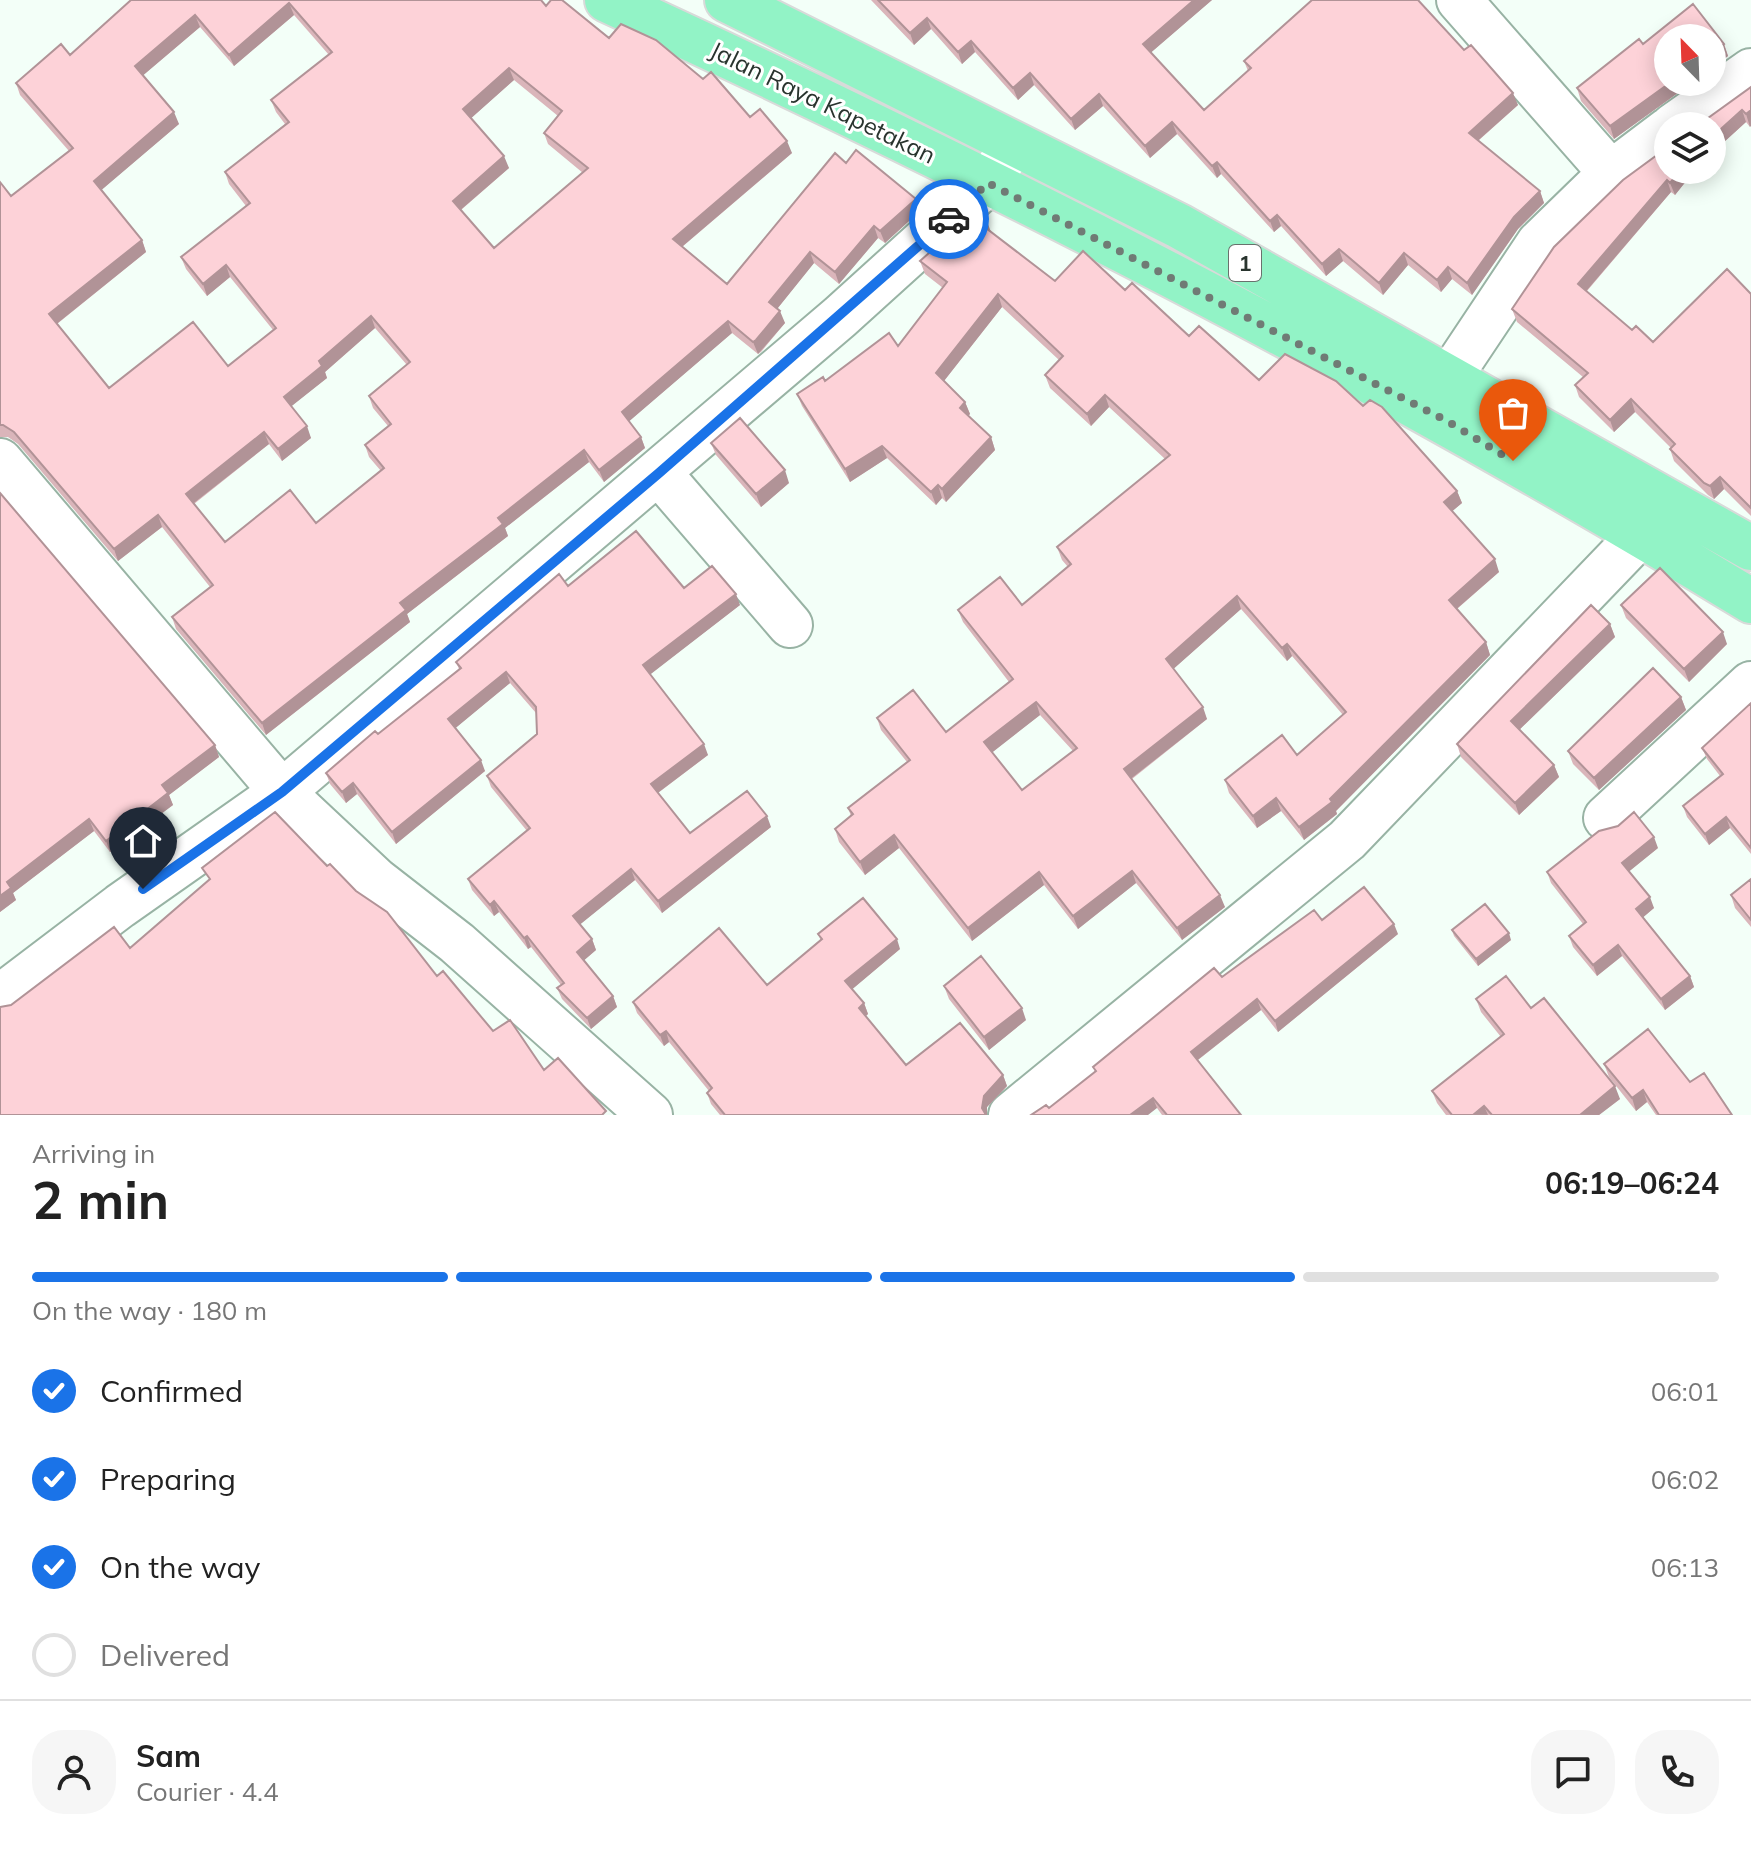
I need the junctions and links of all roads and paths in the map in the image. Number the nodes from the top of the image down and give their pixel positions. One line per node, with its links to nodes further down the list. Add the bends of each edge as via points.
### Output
1 (607, 0): 9 (highway, Jalan Raya Kapetakan / 1, via 898,135)
2 (1459, 0): 8 (street)
3 (754, 6): 7 (highway, Jalan Raya Kapetakan / 1)
4 (1751, 71): 5 (street)
5 (1693, 112)
6 (1654, 140): 8 (street)
7 (1013, 144): 9 (street); 10 (highway, Jalan Raya Kapetakan / 1, via 1179,226)
8 (1611, 173): 10 (street, via 1539,243)
9 (988, 183): 11 (highway, Jalan Raya Kapetakan / 1, via 1447,421); 13 (street)
10 (1449, 378): 11 (highway, Jalan Raya Kapetakan / 1)
11 (1500, 430): 14 (highway, Jalan Raya Kapetakan / 1); 15 (highway, Jalan Raya Kapetakan / 1)
12 (0, 461): 19 (street)
13 (659, 473): 17 (street); 19 (street)
14 (1641, 534): 16 (highway, Jalan Raya Kapetakan / 1); 23 (street, via 1347,840)
15 (1751, 548)
16 (1751, 601)
17 (790, 625)
18 (1751, 684): 20 (street)
19 (282, 792): 21 (street); 22 (street, via 376,880 457,943)
20 (1606, 818)
21 (0, 997)
22 (650, 1115)
23 (1011, 1115)

